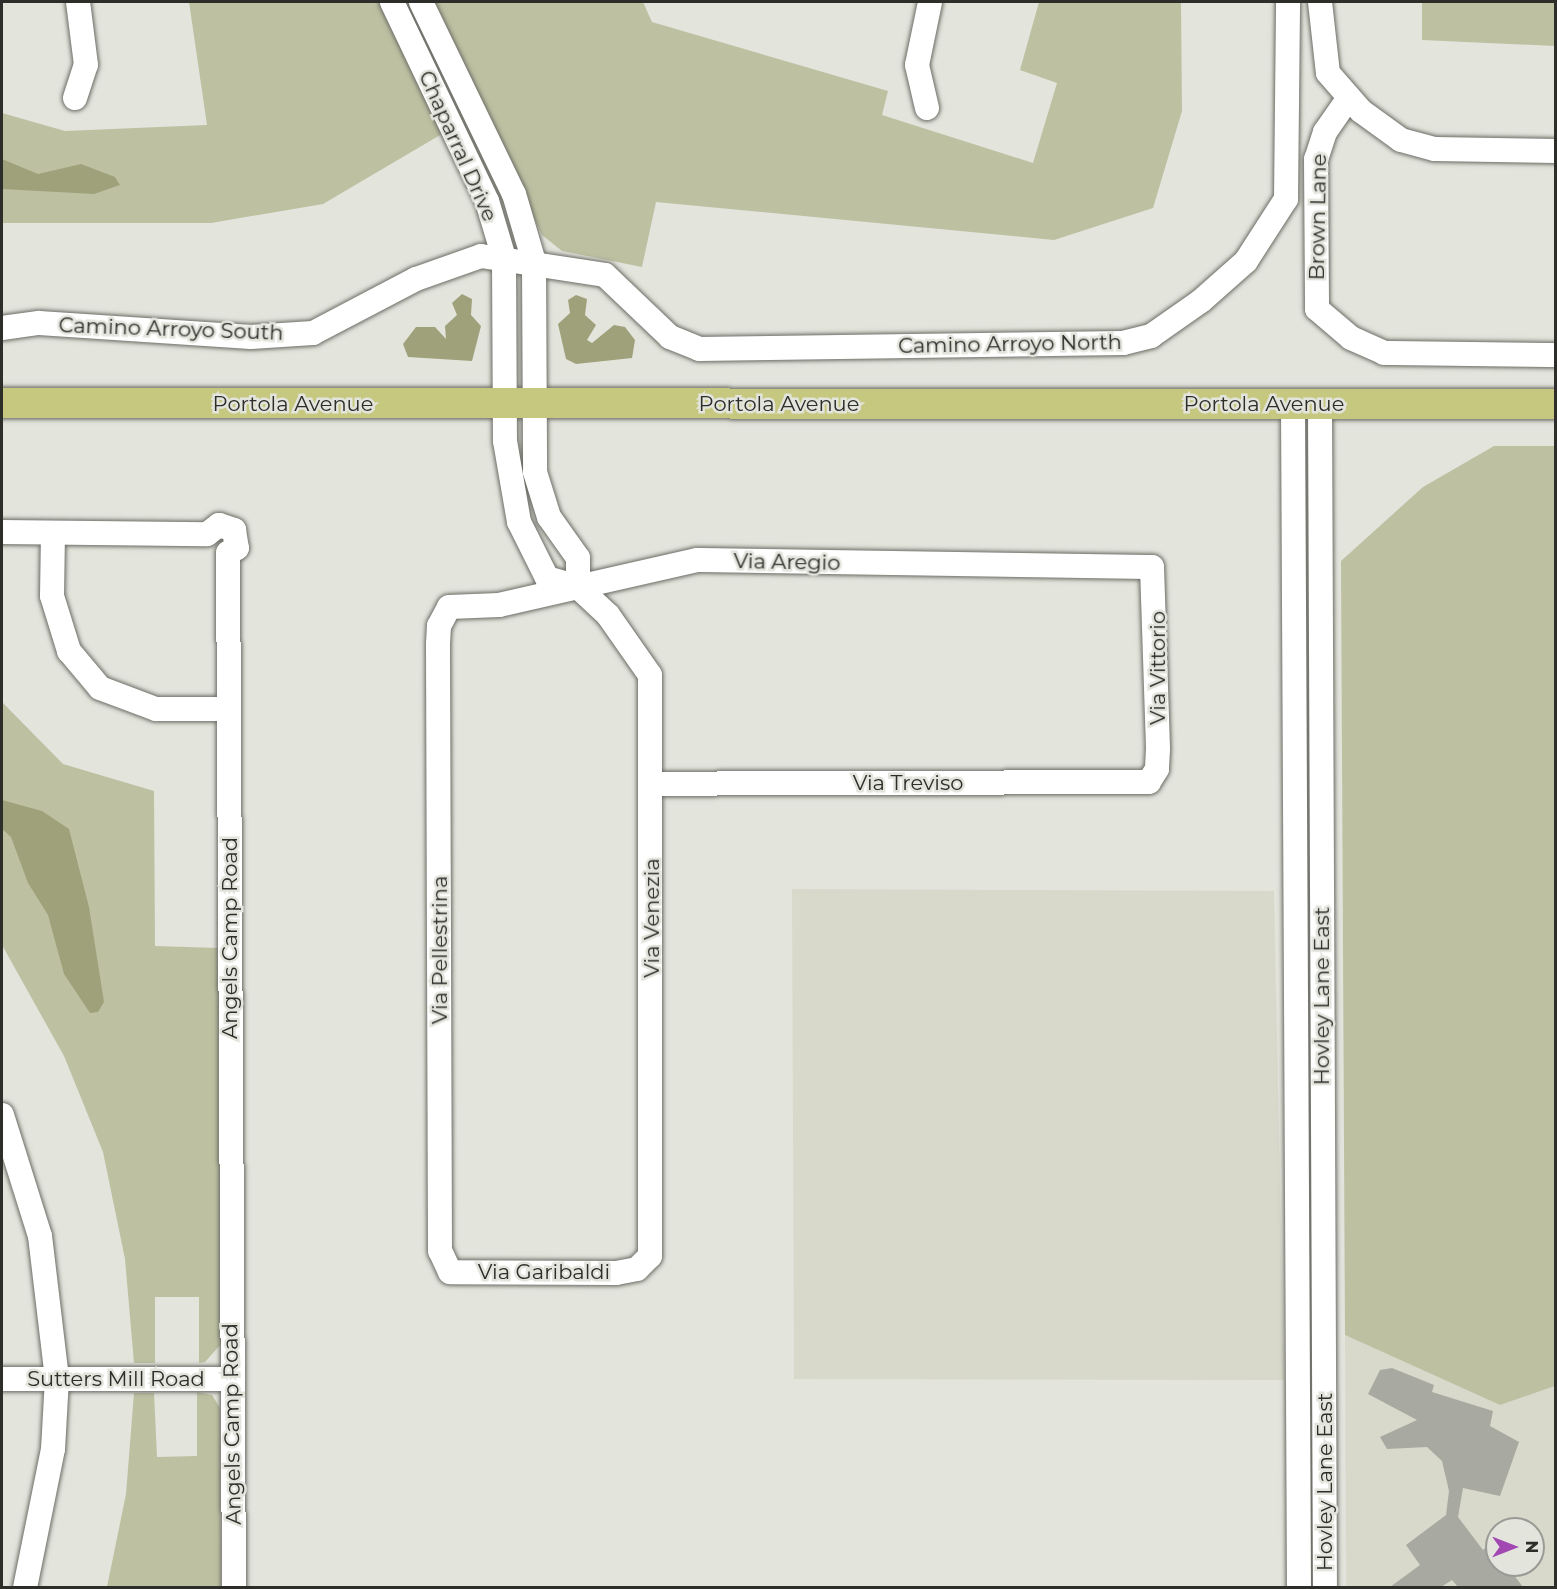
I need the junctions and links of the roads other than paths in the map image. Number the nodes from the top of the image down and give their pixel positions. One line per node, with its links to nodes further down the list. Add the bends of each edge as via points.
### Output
1 (78, 2): 7 (street, via 86,65)
2 (392, 2): 11 (street, Chaparral Drive, via 487,201)
3 (421, 2): 12 (street, Chaparral Drive, via 514,194)
4 (930, 2): 9 (street, via 917,66)
5 (1288, 2): 12 (street, Camino Arroyo North, via 1286,199 1246,261 1151,336 1094,344 699,349 670,338 605,274)
6 (1320, 2): 8 (street, via 1328,73)
7 (75, 98)
8 (1348, 99): 10 (street, via 1401,140 1435,149); 14 (street, Brown Lane, via 1325,132 1316,159 1317,309 1351,338 1384,353)
9 (927, 108)
10 (1556, 151)
11 (504, 258): 12 (street, Camino Arroyo North); 13 (street, Camino Arroyo South, via 460,261 313,333 251,337 39,323); 16 (street, Chaparral Drive)
12 (534, 262): 16 (street, Chaparral Drive)
13 (2, 328)
14 (1556, 356)
15 (2, 403): 16 (main road, Portola Avenue)
16 (518, 404): 17 (main road, Portola Avenue); 22 (street, via 541,499 578,558); 22 (street, Via Venezia, via 519,522 547,578)
17 (1306, 404): 18 (main road, Portola Avenue); 27 (street, Hovley Lane East); 28 (street, Hovley Lane East)
18 (1556, 404)
19 (2, 532): 20 (street, Angels Camp Road)
20 (53, 533): 24 (street, via 52,596 69,651 100,688 156,709); 24 (street, Angels Camp Road, via 207,534 219,525 234,530 237,548 228,553)
21 (1152, 567): 22 (street, Via Aregio, via 697,560); 25 (street, Via Vittorio, via 1158,630)
22 (578, 587): 23 (street, Via Aregio, via 499,604 449,607); 26 (street, Via Venezia, via 608,615 650,675)
23 (439, 626): 31 (street, Via Pellestrina, via 440,1251)
24 (229, 709): 34 (street, Angels Camp Road)
25 (1157, 769): 26 (street, Via Treviso, via 1149,782 1132,784)
26 (652, 784): 30 (street, Via Venezia, via 654,1225 650,1256)
27 (1293, 905): 28 (street, via 1313,916); 37 (street, Hovley Lane East)
28 (1323, 1040): 38 (street, Hovley Lane East)
29 (2, 1115): 32 (street, via 40,1236)
30 (637, 1269): 31 (street, Via Garibaldi)
31 (450, 1272)
32 (57, 1378): 33 (street, Sutters Mill Road); 34 (street, Sutters Mill Road); 35 (street, via 53,1449)
33 (2, 1379)
34 (231, 1380): 36 (street, Angels Camp Road)
35 (25, 1587)
36 (234, 1587)
37 (1299, 1587)
38 (1325, 1587)

